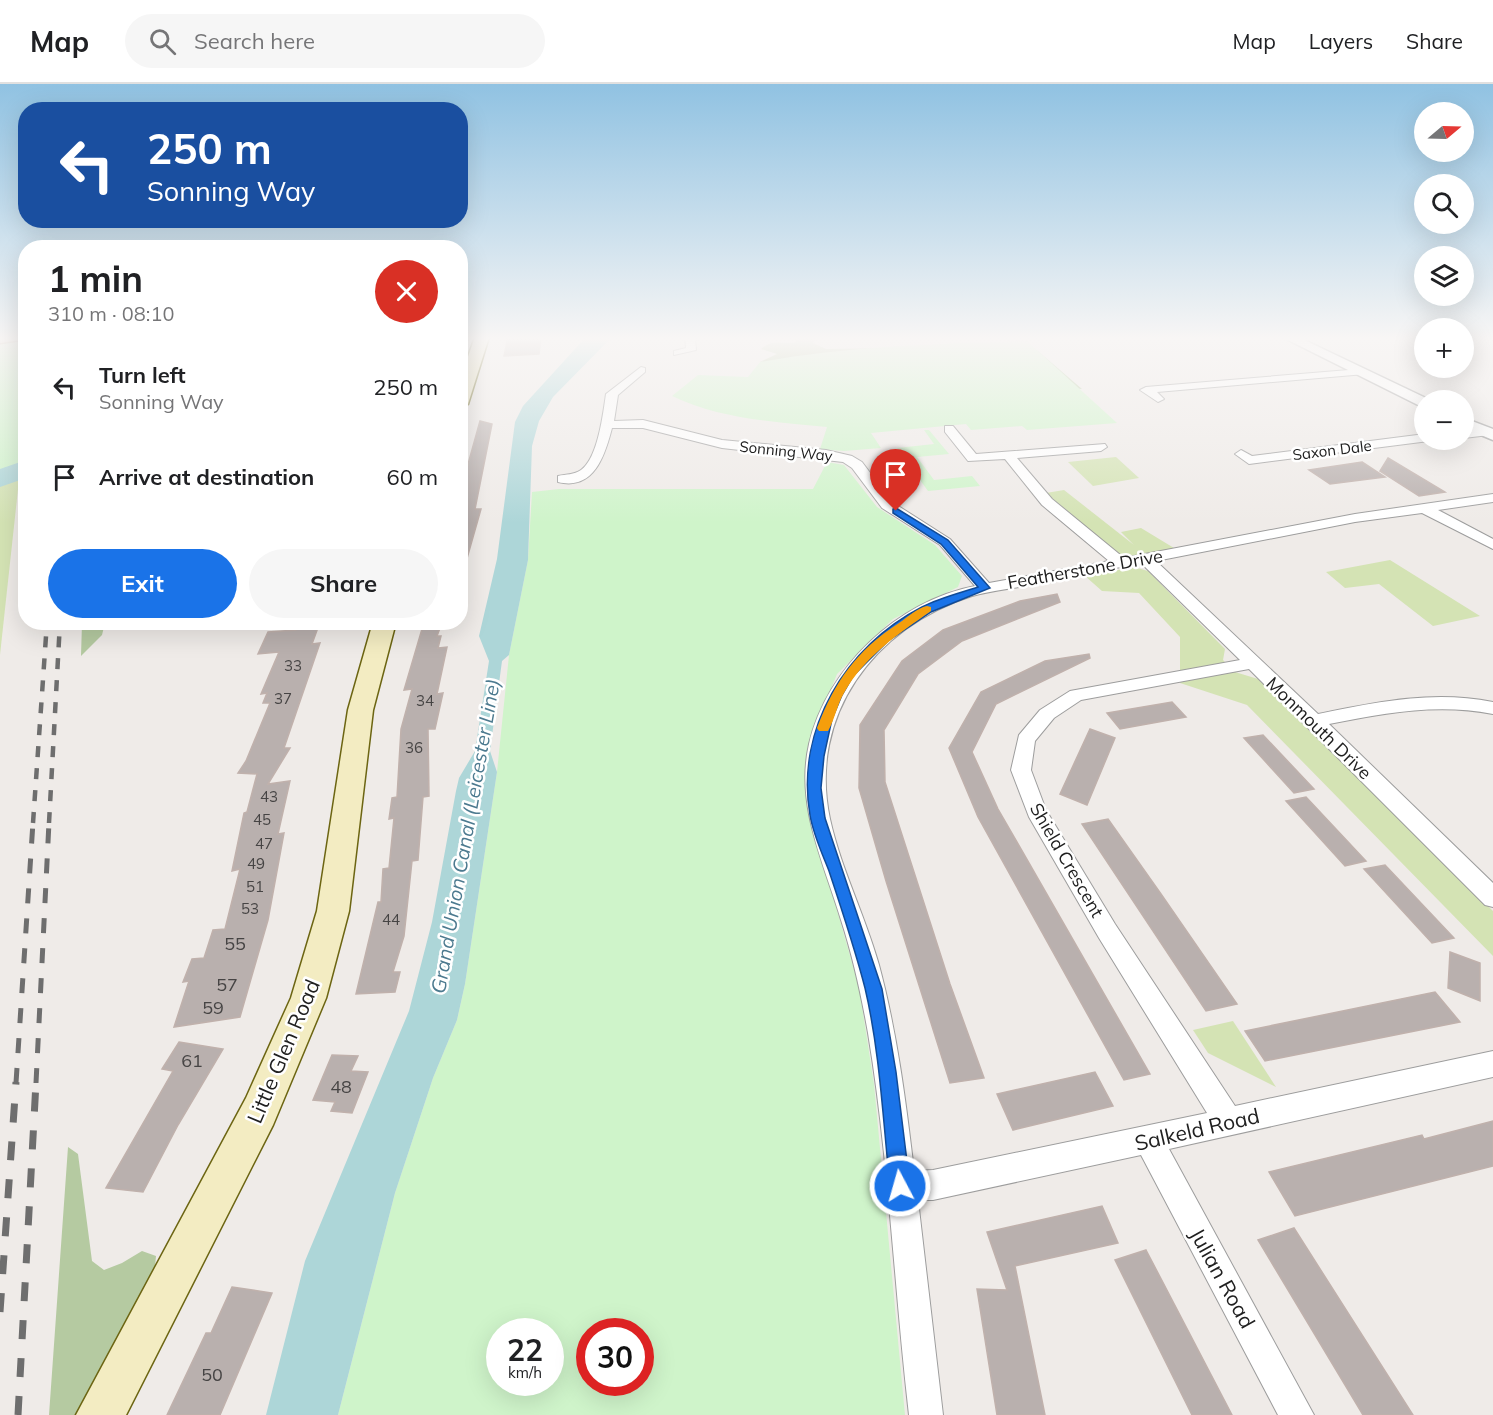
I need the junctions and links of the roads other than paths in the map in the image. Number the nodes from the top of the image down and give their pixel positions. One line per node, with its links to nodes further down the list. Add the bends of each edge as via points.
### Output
1 (611, 399): 2 (street)
2 (607, 425): 11 (street, via 595,465 577,479); 17 (street, Sonning Way, via 643,424 722,444 847,459 857,465 887,505 945,542)
3 (1474, 426): 5 (street)
4 (949, 429): 10 (street, via 973,458)
5 (1489, 433): 6 (street)
6 (1474, 434)
7 (1414, 439): 9 (street, Saxon Dale, via 1249,460)
8 (1101, 447): 10 (street)
9 (1241, 454)
10 (1009, 456): 16 (street, via 1047,502)
11 (563, 479)
12 (1493, 498): 13 (street, Featherstone Drive)
13 (1424, 508): 14 (street); 15 (street, Featherstone Drive)
14 (1493, 545)
15 (1144, 558): 16 (street, Featherstone Drive); 19 (street, Monmouth Drive)
16 (1121, 563): 17 (street, Featherstone Drive)
17 (985, 588): 26 (street, Featherstone Drive, via 927,609 884,638 849,674 836,695 825,719 817,756 814,788 818,818 874,989)
18 (382, 630): 27 (main road, Little Glen Road, via 357,724 342,853 327,938 305,1009 276,1078 184,1261)
19 (1252, 663): 21 (street, Monmouth Drive); 24 (street, Shield Crescent, via 1076,695 1047,714 1026,740 1021,771 1036,811 1107,931)
20 (1493, 708): 21 (street, via 1432,700)
21 (1314, 721): 22 (street, Monmouth Drive)
22 (1493, 898)
23 (1493, 1064): 24 (street, Salkeld Road)
24 (1228, 1120): 25 (street, Salkeld Road)
25 (1149, 1141): 26 (street, Salkeld Road, via 933,1185); 29 (street, Julian Road)
26 (900, 1186): 28 (street, Featherstone Drive)
27 (100, 1415)
28 (926, 1415)
29 (1297, 1415)

